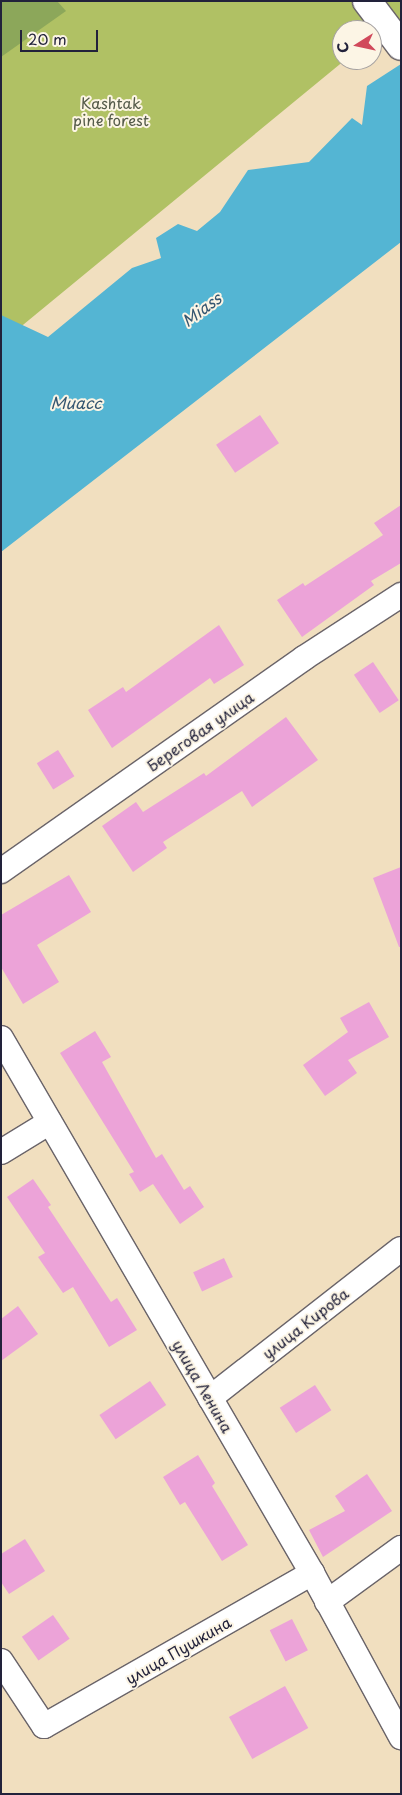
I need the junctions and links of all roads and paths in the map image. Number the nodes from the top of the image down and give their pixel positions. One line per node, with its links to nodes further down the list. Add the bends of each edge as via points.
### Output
1 (367, 1): 2 (main road)
2 (401, 46)
3 (401, 594): 4 (street, Береговая улица, via 304,658)
4 (1, 871)
5 (1, 1038): 6 (street, улица Ленина)
6 (50, 1122): 7 (street); 9 (street, улица Ленина)
7 (1, 1152)
8 (401, 1249): 9 (street, улица Кирова)
9 (210, 1398): 11 (street, улица Ленина)
10 (401, 1548): 12 (street)
11 (312, 1573): 12 (street, улица Ленина); 13 (street, улица Пушкина, via 44,1726)
12 (327, 1602): 14 (street, улица Ленина)
13 (1, 1661)
14 (401, 1737)

